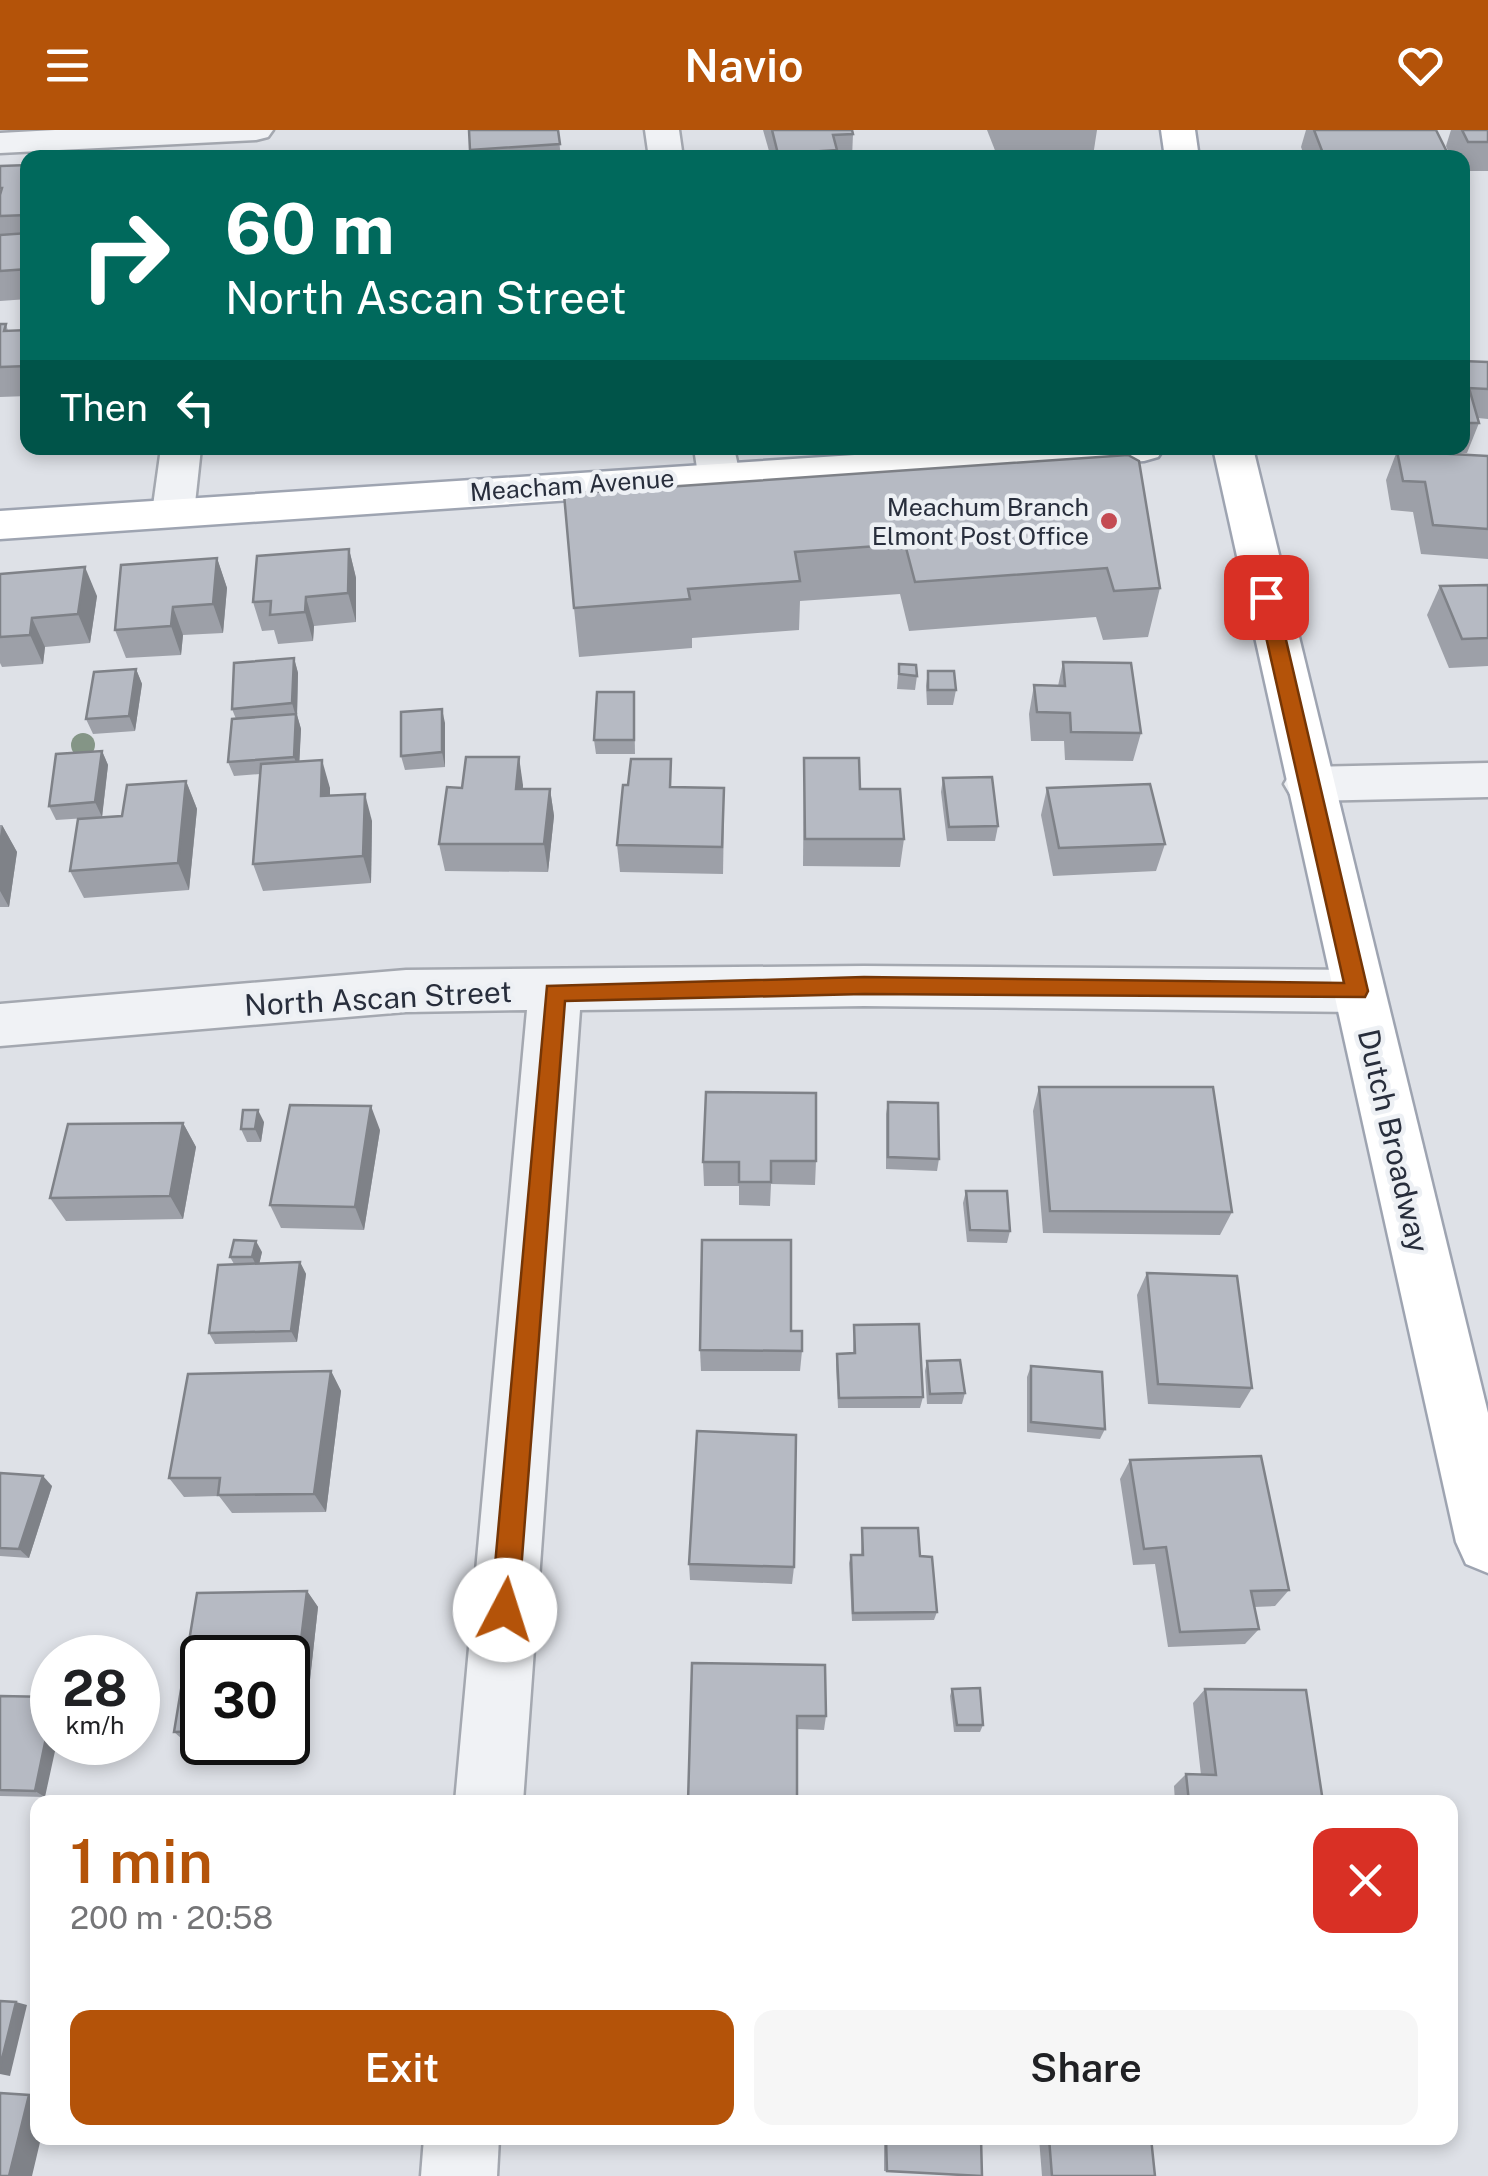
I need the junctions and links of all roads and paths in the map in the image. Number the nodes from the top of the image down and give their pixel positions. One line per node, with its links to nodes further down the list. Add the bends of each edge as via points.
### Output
1 (256, 130): 3 (street)
2 (0, 143): 3 (street)
3 (215, 145)
4 (180, 455): 8 (street)
5 (914, 455): 7 (main road, Meacham Avenue)
6 (1235, 455): 11 (main road, Dutch Broadway)
7 (716, 461): 8 (main road, Meacham Avenue)
8 (174, 513): 9 (main road, Meacham Avenue)
9 (0, 525)
10 (1488, 780): 11 (street)
11 (1308, 784): 12 (main road, Dutch Broadway)
12 (1357, 991): 13 (street, North Ascan Street, via 864,986); 15 (main road, Dutch Broadway)
13 (555, 992): 14 (street, North Ascan Street, via 406,991); 17 (street)
14 (0, 1025)
15 (1472, 1410): 16 (main road, Dutch Broadway)
16 (1488, 1542)
17 (490, 1795)
18 (461, 2145): 19 (street)
19 (459, 2176)

